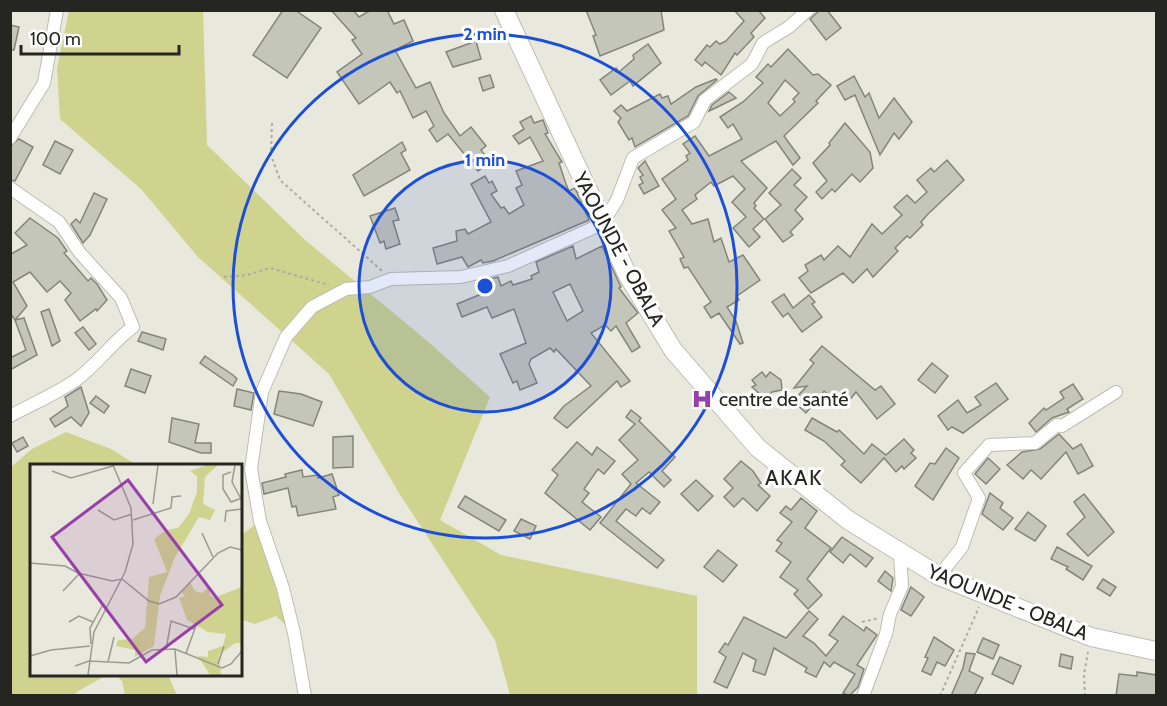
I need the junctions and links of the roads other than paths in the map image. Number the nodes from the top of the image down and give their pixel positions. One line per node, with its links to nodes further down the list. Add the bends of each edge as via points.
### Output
1 (57, 10): 4 (street, via 44,83)
2 (504, 10): 6 (highway, YAOUNDE - OBALA)
3 (808, 10): 6 (street, via 763,43 752,64 705,100 694,122 633,158 617,200)
4 (10, 138)
5 (10, 188): 8 (street, via 59,222 80,253 121,298 133,327 75,380)
6 (602, 224): 9 (highway, YAOUNDE - OBALA, via 673,350 724,412 758,448 848,520); 12 (street, via 508,266 461,277 391,279 370,287 346,289 312,307 286,337 262,392 251,469 260,521 294,633)
7 (1116, 392): 10 (street, via 1062,426 1057,424 1035,444 989,445 964,473 979,498 962,547)
8 (10, 416)
9 (900, 554): 10 (highway, YAOUNDE - OBALA); 13 (street, via 902,586)
10 (939, 576): 11 (highway, YAOUNDE - OBALA, via 1091,637)
11 (1156, 651)
12 (305, 696)
13 (863, 696)

